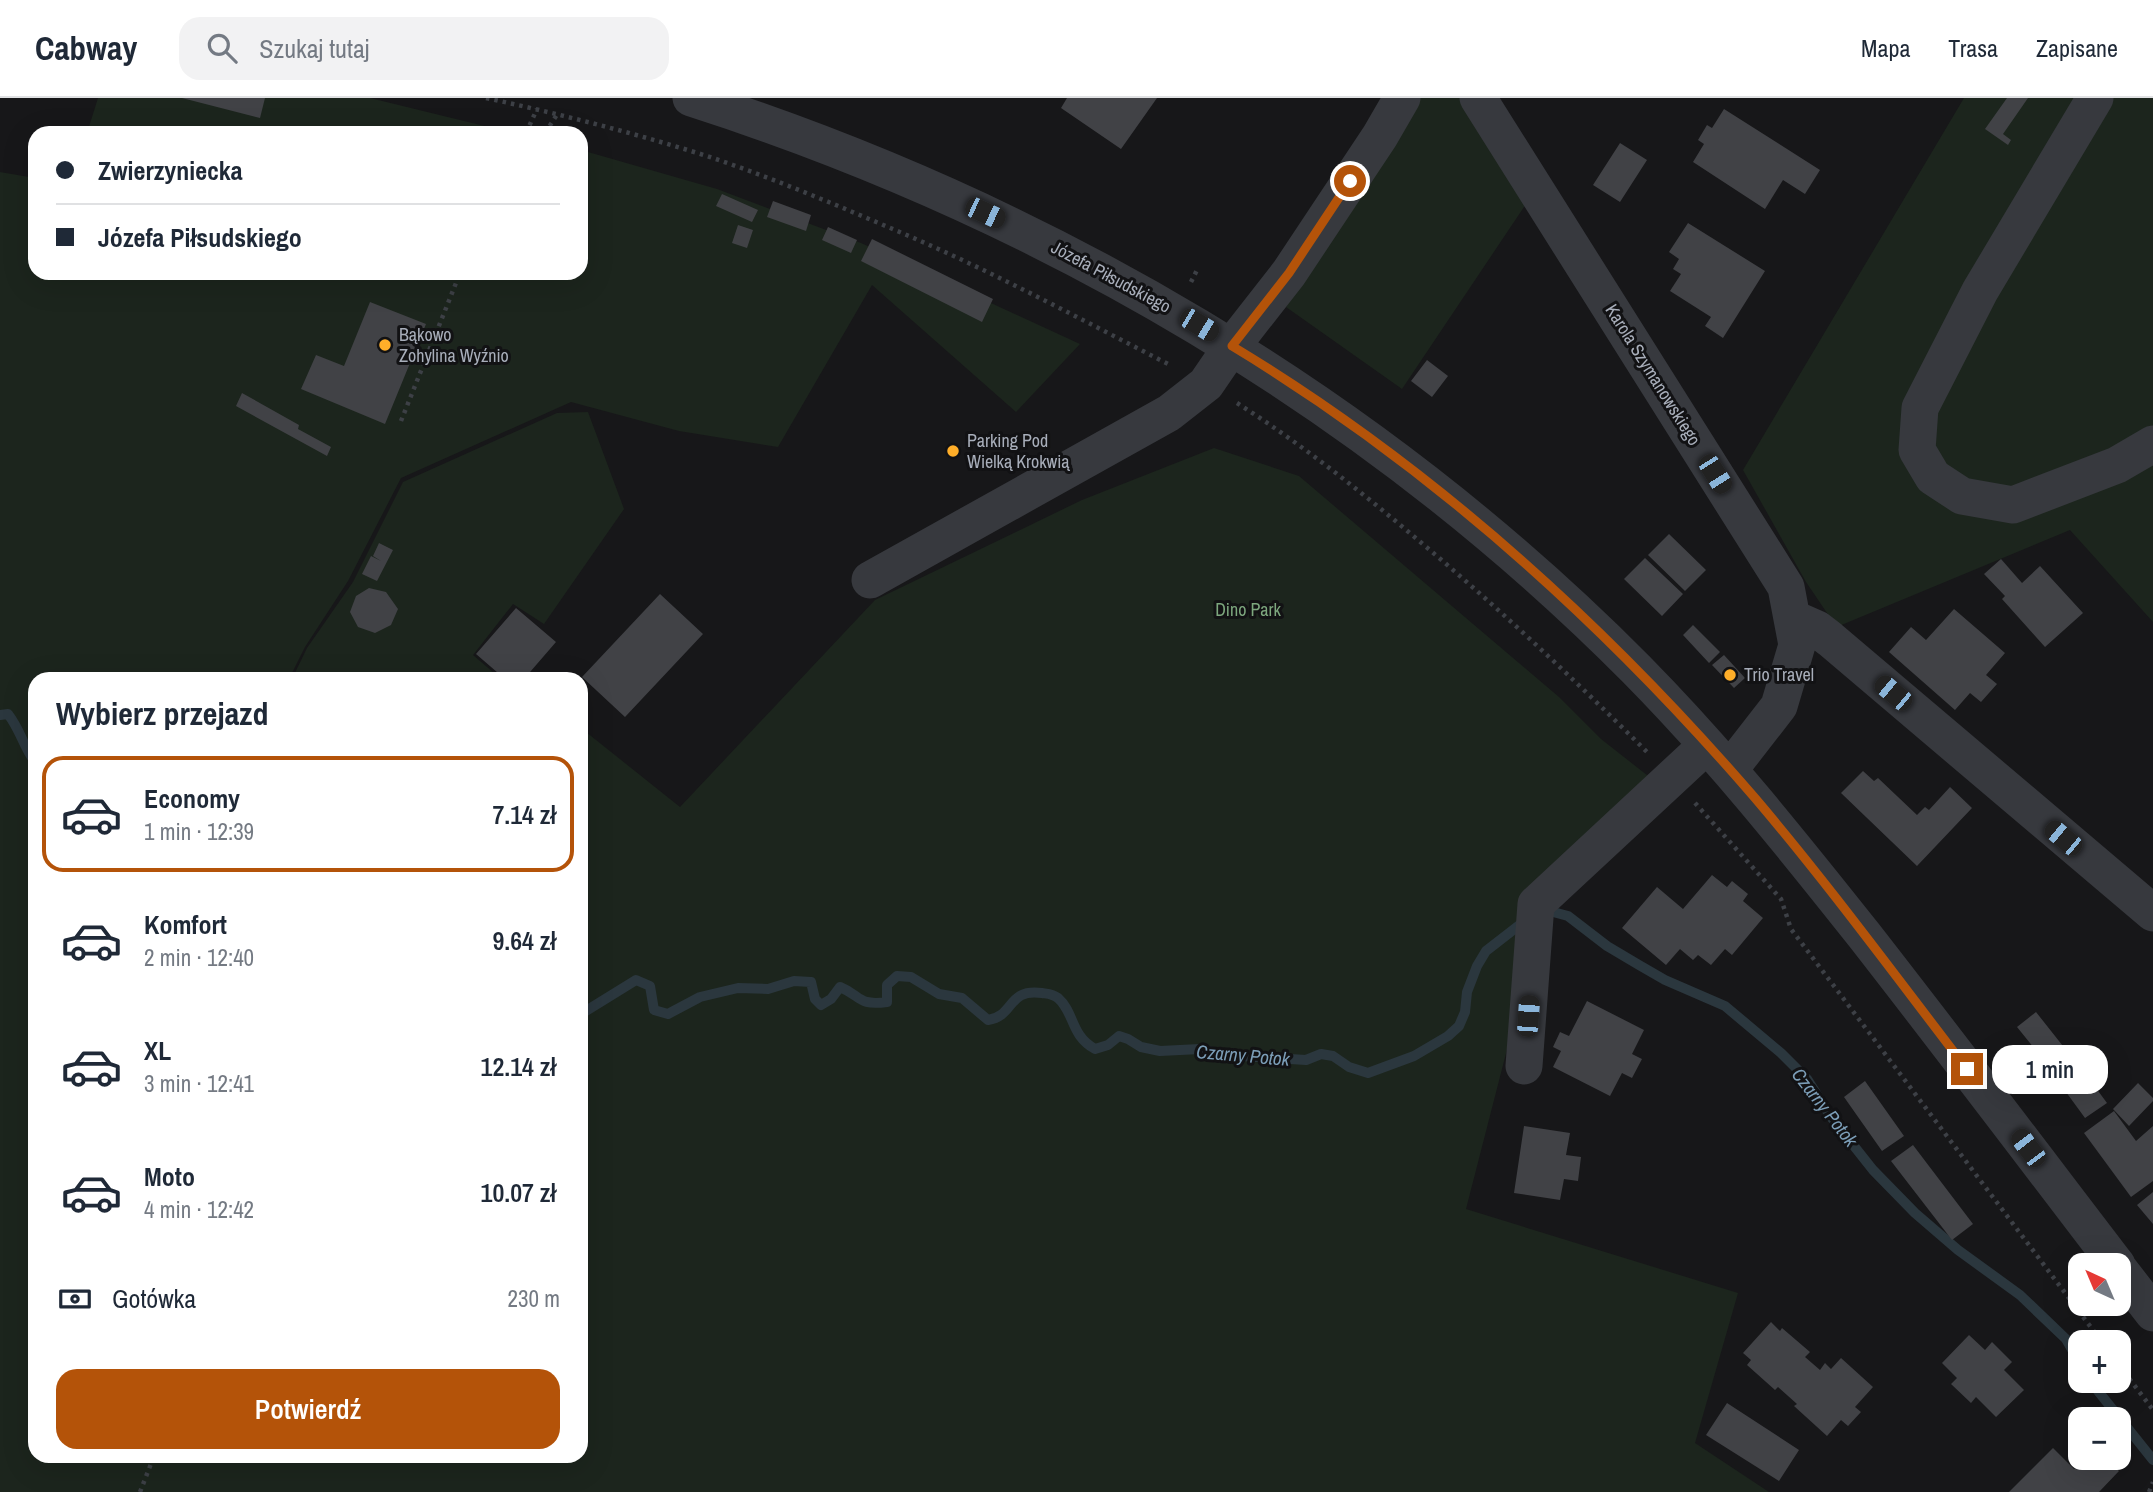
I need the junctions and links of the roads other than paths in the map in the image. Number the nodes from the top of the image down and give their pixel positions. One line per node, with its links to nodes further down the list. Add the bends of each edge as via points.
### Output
1 (691, 98): 5 (street, Józefa Piłsudskiego, via 820,142 935,189 1080,259)
2 (1402, 98): 5 (street, via 1289,273)
3 (1478, 98): 8 (street, Karola Szymanowskiego, via 1786,587)
4 (2095, 98): 6 (street, via 1980,291 1920,408 1917,450 1933,477 1962,496 2013,505 2117,466)
5 (1232, 346): 7 (street, via 1206,384 1169,413); 9 (street, Józefa Piłsudskiego, via 1365,436 1494,537 1610,644)
6 (2153, 444)
7 (870, 580)
8 (1792, 618): 9 (street, Karola Szymanowskiego, via 1797,645 1779,706); 10 (street, via 1830,639)
9 (1718, 757): 11 (street, Karola Szymanowskiego, via 1671,777 1536,904); 12 (street, Józefa Piłsudskiego, via 1894,974)
10 (2153, 912)
11 (1524, 1066)
12 (2107, 1253)
13 (2132, 1285): 14 (street, Józefa Piłsudskiego)
14 (2153, 1313)

